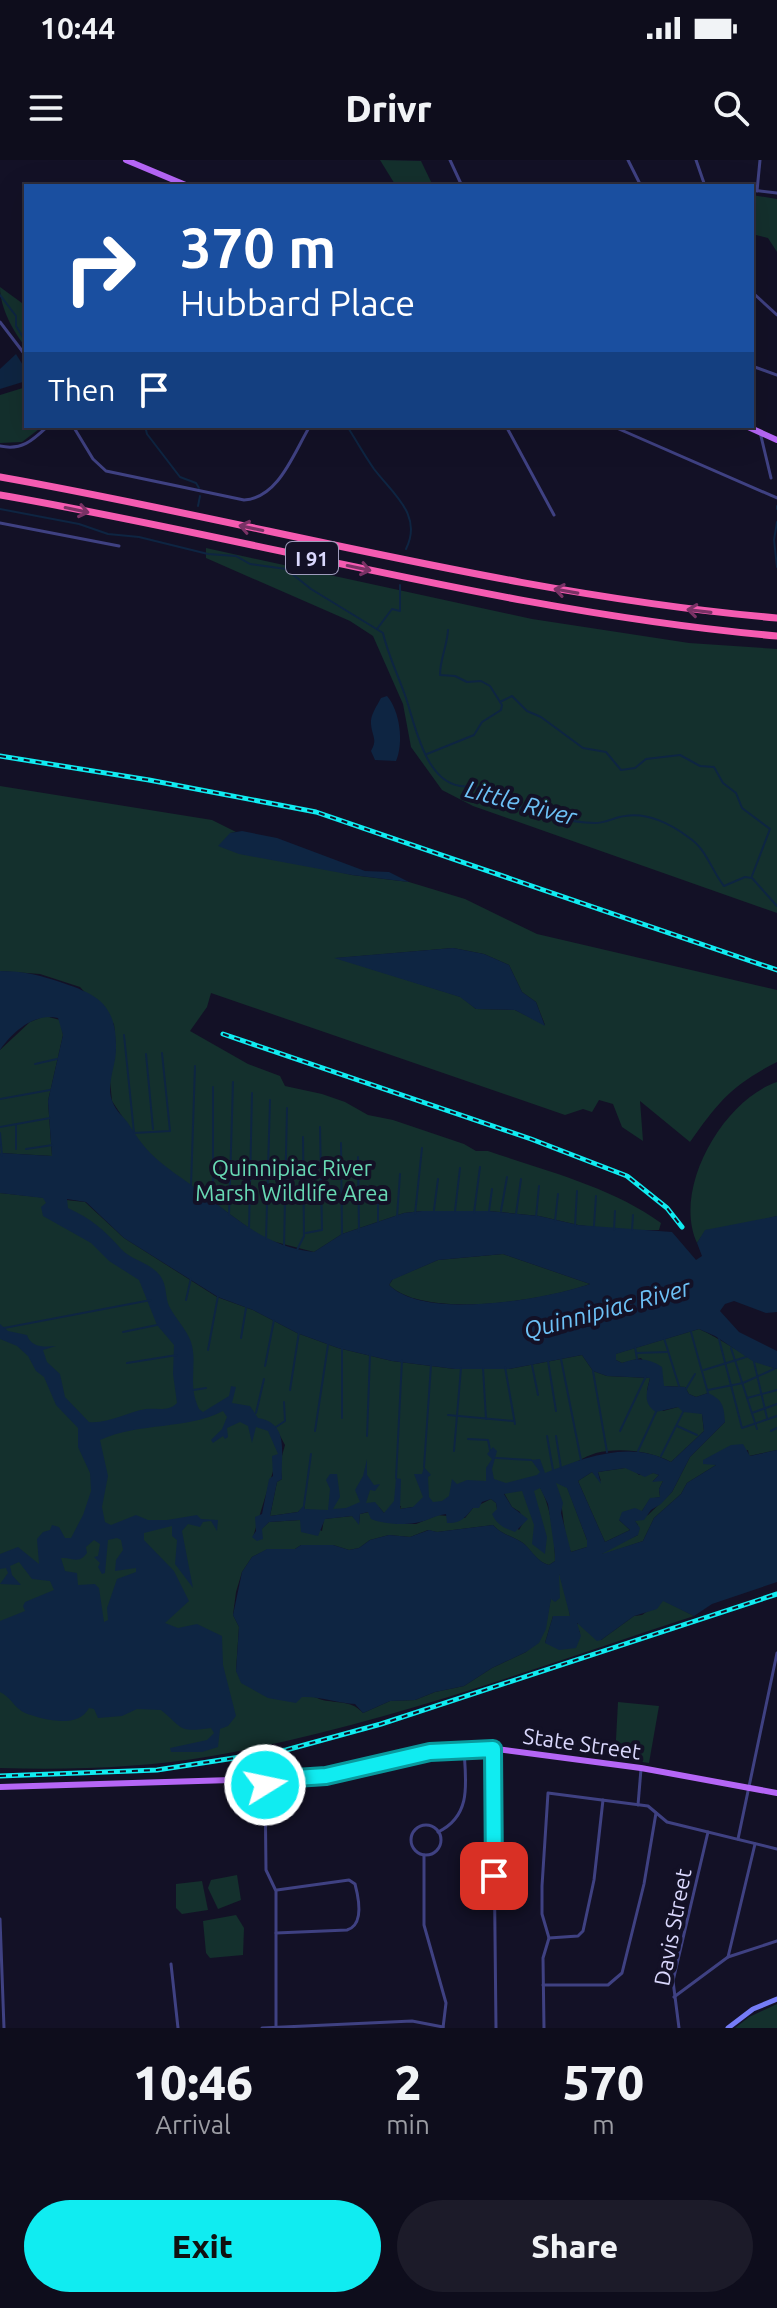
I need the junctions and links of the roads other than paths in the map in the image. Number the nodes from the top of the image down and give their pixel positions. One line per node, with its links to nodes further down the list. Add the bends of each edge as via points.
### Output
1 (126, 160): 6 (main road)
2 (450, 160): 7 (street)
3 (628, 160): 8 (street)
4 (696, 160): 9 (street)
5 (760, 160): 10 (street)
6 (183, 184)
7 (461, 184)
8 (640, 184)
9 (704, 184)
10 (755, 190): 11 (street)
11 (777, 193)
12 (754, 294): 13 (street)
13 (777, 315)
14 (0, 322): 15 (street)
15 (24, 353)
16 (754, 367): 17 (street)
17 (777, 375)
18 (45, 428): 26 (street, via 22,446)
19 (74, 428): 20 (street, via 106,471 244,500 271,489)
20 (309, 428)
21 (507, 428): 31 (street)
22 (617, 428): 30 (street)
23 (751, 428): 24 (main road)
24 (760, 432): 25 (main road); 28 (street)
25 (777, 440)
26 (0, 446)
27 (0, 477): 34 (highway, I 91, one-way to 27, via 562,590)
28 (771, 478)
29 (0, 495): 35 (highway, I 91, one-way to 35, via 549,606)
30 (777, 498)
31 (554, 515)
32 (0, 523): 33 (street)
33 (119, 546)
34 (777, 618)
35 (777, 636)
36 (777, 1653): 42 (street)
37 (464, 1748): 38 (main road, State Street); 40 (main road, State Street, via 326,1776); 47 (street, via 464,1804 457,1818)
38 (493, 1749): 39 (main road, State Street); 69 (street)
39 (641, 1768): 42 (main road, State Street); 45 (street)
40 (265, 1780): 41 (main road, State Street); 53 (street, via 266,1870)
41 (0, 1787)
42 (751, 1787): 43 (main road, State Street); 49 (street)
43 (777, 1793)
44 (603, 1800): 45 (street); 56 (street, via 583,1931); 56 (street, via 548,1793 542,1914)
45 (638, 1805): 46 (street)
46 (656, 1813): 48 (street, via 667,1822); 60 (street, via 622,1973 608,1985)
47 (438, 1832): 52 (street, via 439,1848); 52 (street, via 426,1825 414,1832 413,1846)
48 (708, 1832): 49 (street); 61 (street, Davis Street, via 675,1970)
49 (738, 1839): 50 (street)
50 (755, 1844): 51 (street); 58 (street)
51 (777, 1849)
52 (424, 1855): 68 (street, via 424,1925 446,2003)
53 (276, 1891): 55 (street); 55 (street, via 349,1880 357,1891 359,1922 347,1930)
54 (0, 1919): 64 (street)
55 (276, 1933): 67 (street)
56 (549, 1938): 60 (street)
57 (777, 1941): 58 (street)
58 (728, 1957): 61 (street)
59 (171, 1964): 65 (street)
60 (543, 1985): 70 (street)
61 (674, 1997): 71 (street, Davis Street)
62 (777, 1999): 72 (main road)
63 (353, 2026): 67 (street); 68 (street, via 412,2021)
64 (4, 2028)
65 (178, 2028)
66 (262, 2028): 67 (street)
67 (276, 2028)
68 (443, 2028)
69 (496, 2028)
70 (544, 2028)
71 (679, 2028)
72 (728, 2028)

